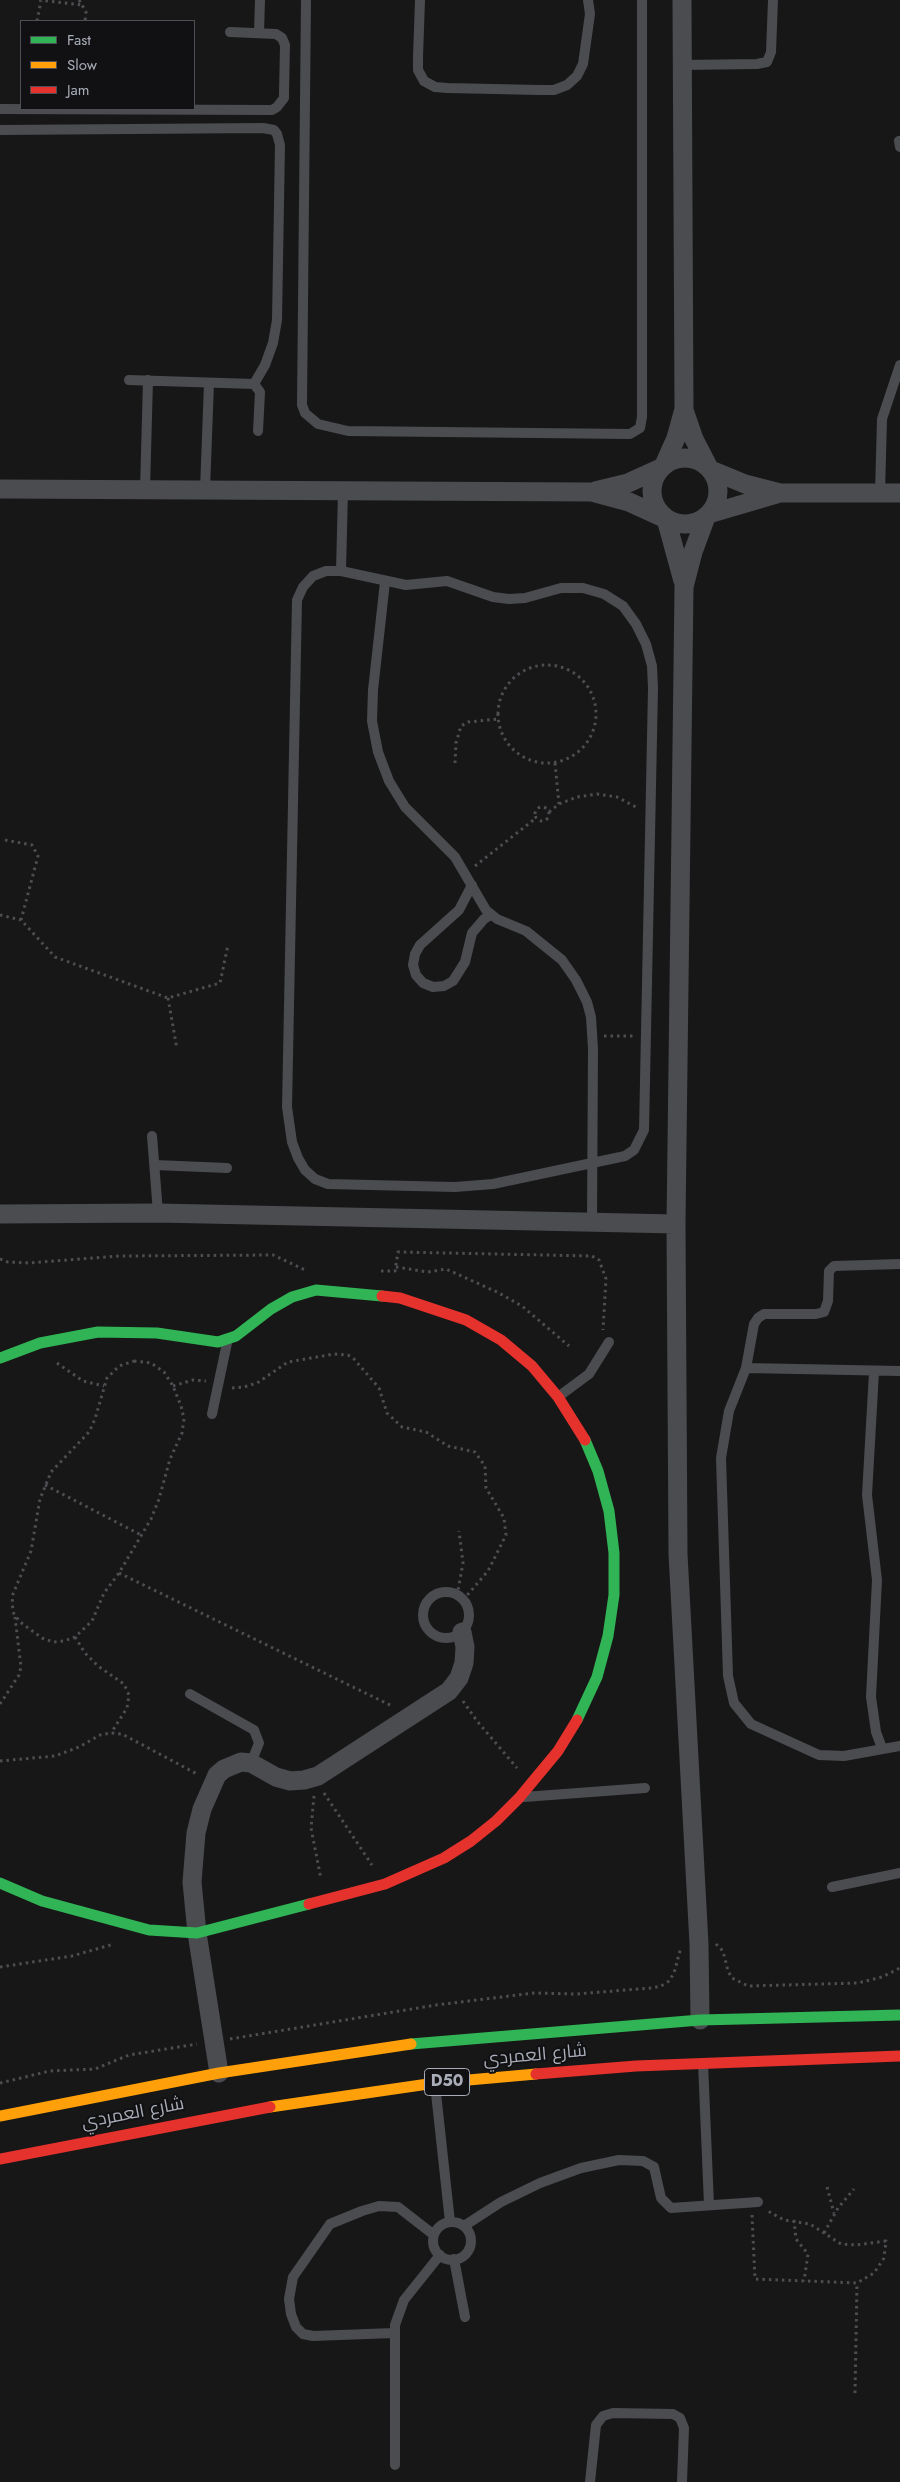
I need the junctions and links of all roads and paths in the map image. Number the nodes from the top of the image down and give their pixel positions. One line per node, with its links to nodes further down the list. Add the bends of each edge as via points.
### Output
1 (40, 0): 10 (path); 11 (path)
2 (79, 0): 10 (path)
3 (260, 0): 14 (lane)
4 (306, 0): 7 (lane, via 302,405 305,413 318,424 348,431 630,434 640,428 642,417)
5 (420, 0): 6 (lane, via 418,70 424,81 434,87 447,88 547,90 567,85 584,64 590,14)
6 (588, 0)
7 (642, 0)
8 (682, 0): 15 (street)
9 (773, 0): 15 (lane, via 771,52 767,62)
10 (83, 5): 12 (path)
11 (37, 20)
12 (85, 20)
13 (230, 32): 14 (lane)
14 (259, 33): 18 (lane, via 276,34 285,45 284,98 281,104 272,110)
15 (681, 65): 25 (street)
16 (0, 109): 17 (lane)
17 (20, 109)
18 (195, 110)
19 (0, 130): 24 (lane, via 274,130 280,145 277,320 273,343)
20 (900, 365): 35 (lane, via 882,419)
21 (129, 380): 22 (lane)
22 (148, 380): 23 (lane); 30 (lane)
23 (209, 382): 24 (lane); 31 (lane)
24 (254, 384): 26 (lane, via 260,392)
25 (684, 409): 27 (street, via 676,438); 28 (street, via 694,439)
26 (258, 431)
27 (662, 466): 28 (street, via 678,458 686,458); 33 (street, via 628,483); 38 (street, via 652,484 652,493 658,511)
28 (710, 469): 34 (street, via 745,484); 37 (street, via 718,497)
29 (0, 489): 30 (street)
30 (144, 490): 31 (street)
31 (205, 490): 32 (street)
32 (343, 491): 33 (street); 39 (lane)
33 (592, 492): 38 (street, via 629,502)
34 (780, 493): 35 (street); 37 (street)
35 (880, 493): 36 (street)
36 (900, 493)
37 (708, 516): 38 (street, via 699,522 682,525); 41 (street, via 693,552)
38 (665, 519): 41 (street)
39 (341, 571): 40 (lane); 62 (lane, via 326,571 313,576 297,600 287,1107 298,1158 315,1179 328,1184 351,1185 468,1187)
40 (385, 582): 48 (lane, via 414,585 447,581 493,597 509,599 561,588 583,588 604,594 622,606 643,637 652,666); 50 (lane, via 373,690 372,721 378,752 389,781 405,807 442,842)
41 (684, 587): 67 (street)
42 (498, 719): 43 (path, via 468,722 461,726); 44 (path, via 505,741 521,757); 44 (path, via 501,697 513,678 522,671 544,665 576,675 584,683 594,704 594,726 584,746 565,760)
43 (455, 763)
44 (554, 763): 45 (path)
45 (559, 804): 46 (path); 48 (path, via 577,796 617,797 635,805)
46 (549, 812): 47 (path, via 543,821); 47 (path, via 539,808)
47 (536, 818): 50 (path)
48 (650, 818): 58 (lane)
49 (5, 840): 54 (path, via 32,845 38,856)
50 (465, 874): 51 (lane)
51 (472, 885): 53 (lane); 53 (lane, via 455,915 414,954 416,975 433,987 453,981 465,962 472,933)
52 (0, 915): 54 (path)
53 (491, 915): 57 (lane, via 526,931 562,960 587,1002)
54 (21, 920): 56 (path, via 55,957)
55 (228, 945): 56 (path, via 220,983)
56 (168, 998): 59 (path)
57 (592, 1035): 58 (path); 62 (lane)
58 (646, 1036): 62 (lane, via 644,1130 640,1140 634,1150 624,1156)
59 (177, 1049)
60 (152, 1136): 61 (lane)
61 (155, 1165): 63 (lane); 64 (lane)
62 (592, 1165): 66 (lane)
63 (227, 1168)
64 (158, 1212): 65 (street); 66 (street)
65 (0, 1214)
66 (592, 1222): 67 (street)
67 (676, 1224): 116 (street, via 678,1554)
68 (0, 1259): 72 (path, via 30,1263 120,1256 273,1255)
69 (900, 1264): 78 (lane, via 831,1267 828,1305 824,1312 764,1314 758,1318)
70 (396, 1267): 71 (path, via 395,1271); 74 (path, via 398,1252 592,1256 599,1260 606,1279); 76 (path, via 428,1272 446,1270 474,1281 514,1300)
71 (376, 1271)
72 (311, 1272)
73 (228, 1339): 75 (main road, via 208,1342 157,1333 98,1332); 81 (lane); 84 (main road, via 292,1297 316,1290 400,1298 466,1320 502,1340 532,1366)
74 (606, 1339): 84 (lane, via 589,1374)
75 (31, 1346): 77 (main road); 82 (path, via 83,1381)
76 (569, 1346)
77 (0, 1358)
78 (746, 1368): 80 (lane); 100 (lane, via 729,1410 721,1458 728,1676 734,1703 751,1724 819,1756 844,1756)
79 (900, 1371): 80 (lane)
80 (874, 1372): 100 (lane, via 867,1495 877,1580 871,1696 876,1732)
81 (219, 1384): 83 (path, via 193,1380); 85 (lane); 90 (path, via 231,1388 244,1387 256,1384 288,1362 334,1354 348,1355 379,1388 387,1413 402,1426 426,1432 448,1446 475,1452 485,1466 486,1488 504,1518 506,1535 488,1571)
82 (104, 1386): 83 (path, via 119,1366 134,1361 151,1363 164,1372); 86 (path, via 89,1432 59,1460)
83 (173, 1386): 88 (path, via 182,1413 182,1433 170,1459 155,1509)
84 (558, 1397): 105 (main road, via 581,1432 598,1471 609,1511 614,1595 608,1636 580,1715 558,1751)
85 (212, 1414)
86 (45, 1485): 88 (path); 91 (path, via 36,1514 31,1551 13,1594)
87 (459, 1531): 90 (path, via 463,1564)
88 (141, 1535): 89 (path)
89 (119, 1573): 93 (path, via 104,1593 92,1621); 97 (path)
90 (460, 1598): 92 (lane, via 469,1612); 92 (lane, via 444,1592 438,1594 427,1602 422,1614 426,1628 436,1636 450,1638)
91 (14, 1614): 93 (path, via 42,1638 59,1642); 96 (path, via 22,1667)
92 (462, 1632): 94 (street, via 464,1663)
93 (75, 1637): 98 (path, via 98,1666 124,1684 129,1695 128,1708)
94 (453, 1686): 97 (street); 105 (path, via 503,1754)
95 (190, 1694): 103 (lane, via 254,1730 259,1743)
96 (0, 1704)
97 (413, 1715): 104 (street)
98 (111, 1733): 102 (path, via 55,1756); 106 (path, via 122,1734 185,1766)
99 (900, 1746): 100 (lane)
100 (882, 1748)
101 (0, 1756): 102 (path)
102 (1, 1761)
103 (251, 1763): 104 (street, via 290,1781); 106 (street, via 241,1762 224,1768)
104 (317, 1779): 111 (path); 113 (path, via 310,1828)
105 (532, 1783): 108 (main road)
106 (211, 1787): 114 (street, via 200,1817 193,1858)
107 (646, 1788): 108 (lane)
108 (519, 1798): 111 (main road, via 471,1841 437,1862)
109 (900, 1873): 112 (lane)
110 (0, 1883): 114 (main road, via 42,1901 148,1930)
111 (385, 1884): 113 (main road)
112 (832, 1887)
113 (326, 1899): 114 (main road)
114 (197, 1933): 121 (street)
115 (115, 1944): 117 (path, via 72,1956)
116 (699, 1944): 118 (path, via 720,1946 732,1978 748,1986 858,1983); 120 (street); 121 (path, via 680,1948 674,1973 661,1986 652,1988 576,1994 534,1993 436,2005)
117 (0, 1967)
118 (900, 1968)
119 (900, 2015): 120 (main road, شارع العمردي / D50)
120 (700, 2020): 124 (main road, شارع العمردي / D50, via 392,2046)
121 (214, 2041): 124 (street); 125 (path, via 129,2055 95,2069 50,2071)
122 (899, 2058): 123 (main road, شارع العمردي / D50)
123 (703, 2062): 126 (main road, شارع العمردي / D50, via 559,2071); 132 (lane)
124 (219, 2072): 127 (main road, شارع العمردي / D50)
125 (0, 2083)
126 (435, 2084): 128 (main road, شارع العمردي / D50, via 253,2109); 135 (lane)
127 (0, 2116)
128 (0, 2159)
129 (827, 2188): 133 (path)
130 (854, 2189): 133 (path)
131 (755, 2202): 132 (lane); 134 (path, via 776,2217); 141 (path, via 755,2279)
132 (709, 2205): 136 (lane, via 671,2208 661,2198 654,2167 643,2161 618,2160 580,2168 540,2183 501,2202)
133 (834, 2213): 137 (path)
134 (794, 2220): 137 (path, via 810,2224); 141 (path, via 796,2239 808,2254)
135 (450, 2222): 136 (lane); 138 (lane, via 443,2224)
136 (464, 2226): 140 (lane, via 469,2232 470,2246 467,2253)
137 (824, 2233): 142 (path, via 848,2246 886,2241 880,2266)
138 (434, 2235): 139 (lane, via 433,2242); 144 (lane, via 398,2207 379,2206 362,2211 330,2224 292,2277 291,2314 296,2327 304,2334)
139 (440, 2255): 140 (lane); 144 (lane, via 404,2300)
140 (454, 2259): 143 (lane)
141 (804, 2281): 142 (path)
142 (857, 2283): 145 (path)
143 (465, 2317)
144 (394, 2333): 146 (lane)
145 (855, 2394)
146 (395, 2465)
147 (590, 2482): 148 (lane, via 596,2425 603,2416 614,2413 673,2414 680,2418 684,2428)
148 (682, 2482)

